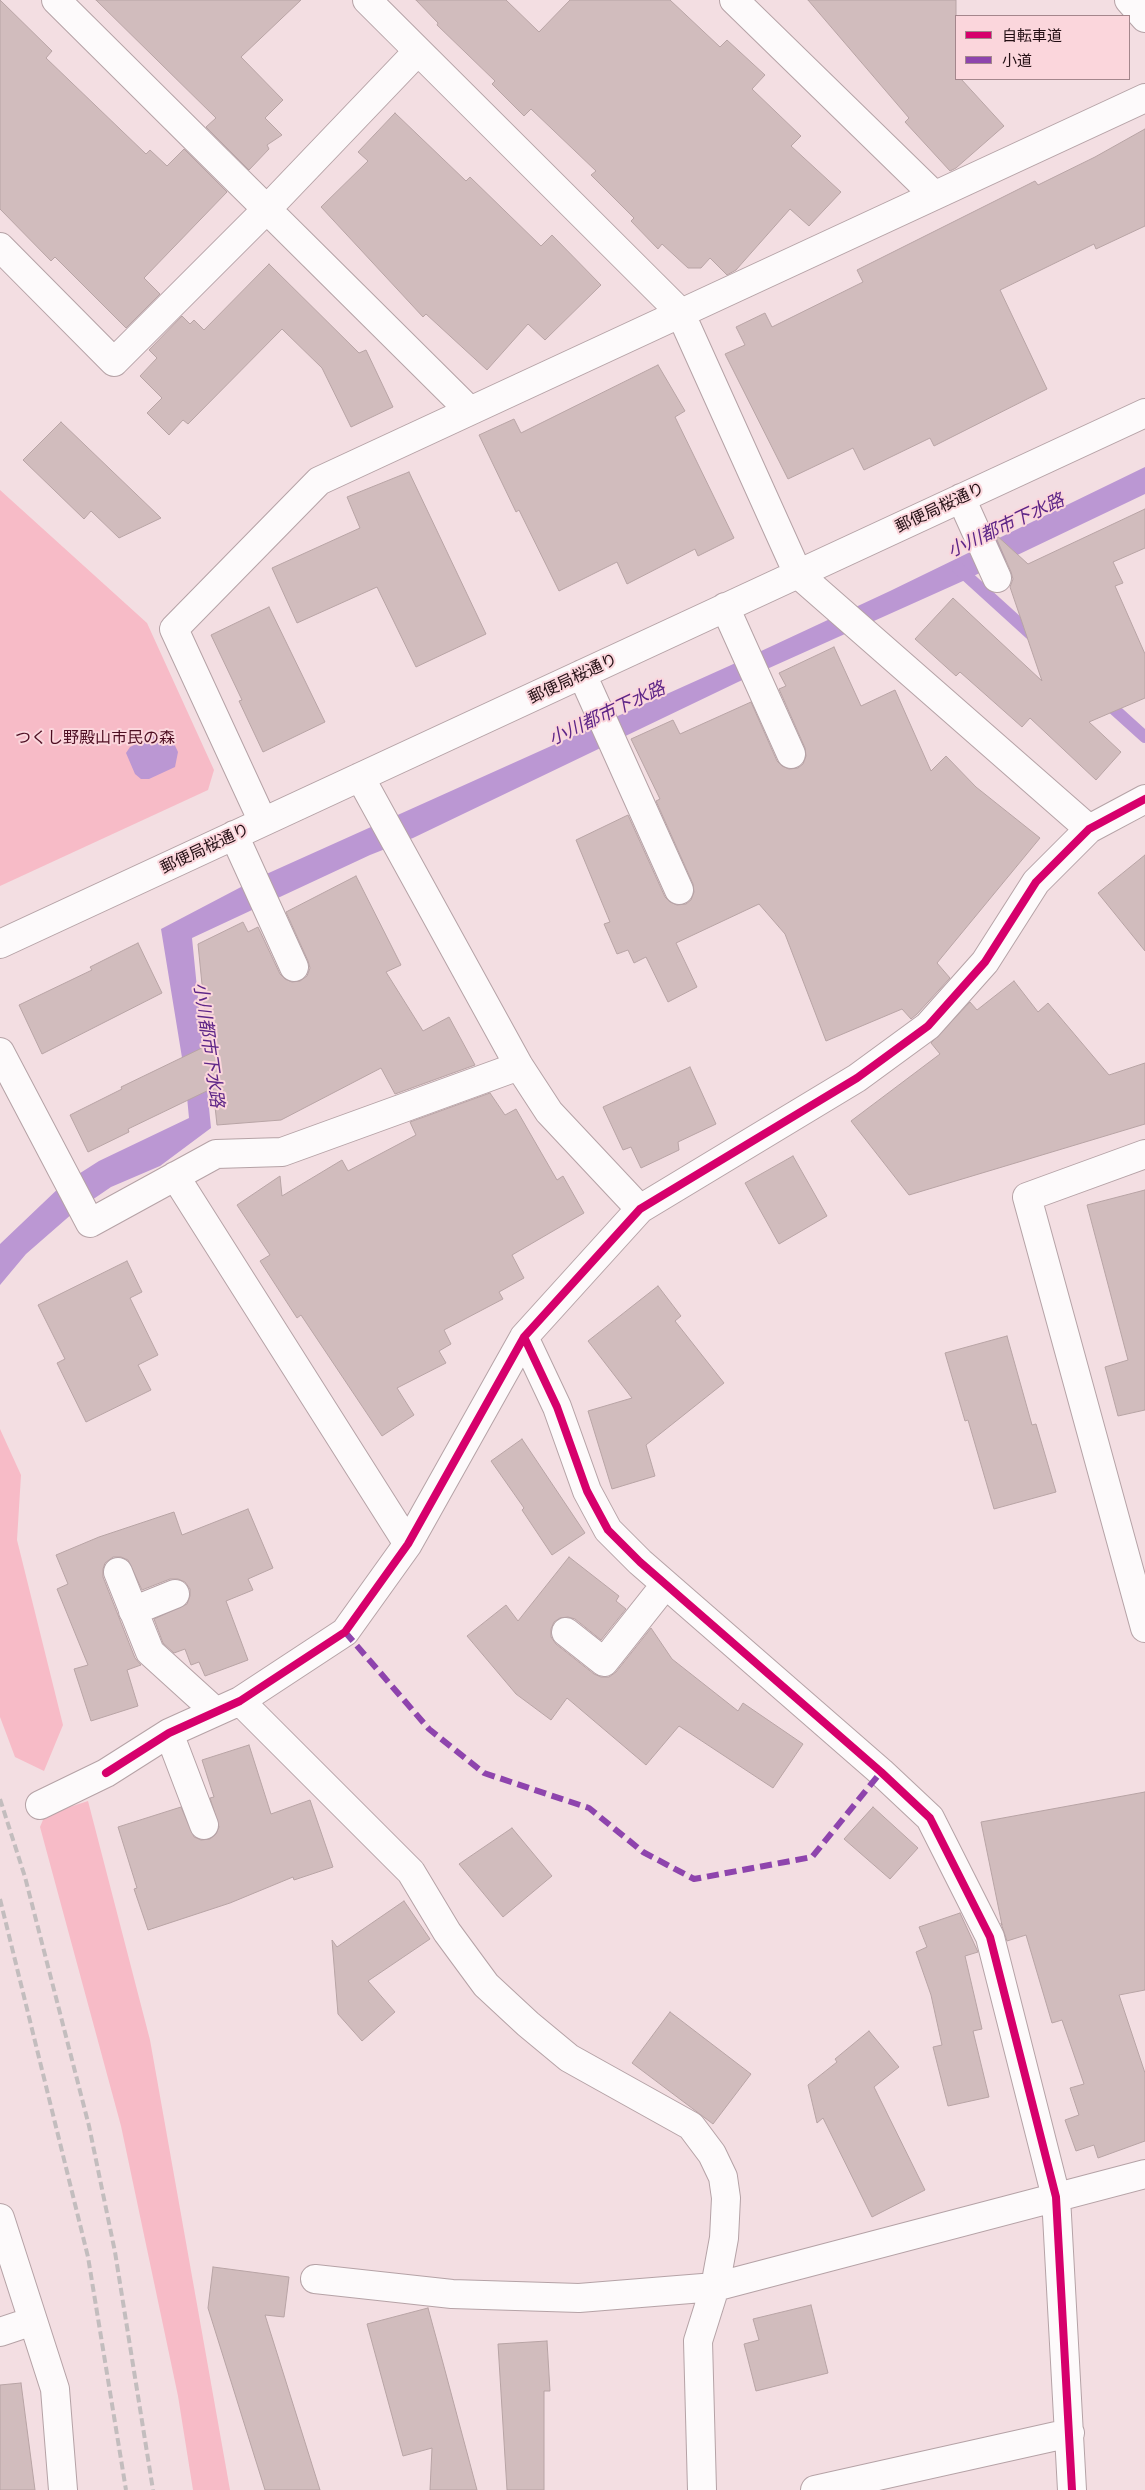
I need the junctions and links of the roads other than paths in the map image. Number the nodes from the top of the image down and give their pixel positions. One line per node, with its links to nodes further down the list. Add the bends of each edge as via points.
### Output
1 (56, 0): 9 (street)
2 (367, 0): 6 (street)
3 (734, 0): 8 (street)
4 (1129, 0): 5 (street)
5 (1145, 18)
6 (418, 50): 9 (street); 11 (street)
7 (1145, 98): 8 (street)
8 (934, 195): 11 (street)
9 (266, 209): 10 (street, via 114,362); 12 (street)
10 (0, 248)
11 (680, 312): 12 (street); 15 (street)
12 (469, 410): 22 (street, via 319,481 174,629)
13 (1143, 418): 14 (street, 郵便局桜通り)
14 (961, 498): 15 (street, 郵便局桜通り); 16 (street)
15 (798, 574): 17 (street, 郵便局桜通り); 23 (street)
16 (996, 576)
17 (725, 607): 18 (street, 郵便局桜通り); 19 (street)
18 (582, 674): 20 (street, 郵便局桜通り); 25 (street)
19 (791, 754)
20 (360, 777): 22 (street, 郵便局桜通り); 29 (street)
21 (1145, 799): 23 (street)
22 (263, 822): 24 (street, 郵便局桜通り)
23 (1089, 829): 32 (street, via 1036,882 985,962 928,1026 857,1078)
24 (234, 835): 26 (street, 郵便局桜通り); 27 (street)
25 (679, 890)
26 (0, 944)
27 (294, 967)
28 (0, 1052): 31 (street, via 90,1223)
29 (519, 1066): 31 (street, via 282,1152 216,1154); 32 (street, via 549,1112)
30 (1145, 1154): 39 (street, via 1027,1196)
31 (175, 1176): 34 (street)
32 (640, 1209): 33 (street)
33 (524, 1338): 34 (street); 36 (street, via 557,1407 587,1492 608,1530)
34 (408, 1544): 41 (street, via 345,1632)
35 (118, 1572): 38 (street)
36 (665, 1585): 40 (street, via 604,1662); 47 (street, via 930,1818 990,1937)
37 (175, 1594): 38 (street)
38 (133, 1611): 42 (street, via 150,1652)
39 (1145, 1628)
40 (566, 1632)
41 (240, 1701): 42 (street); 50 (street, via 411,1872 486,1985 569,2058 691,2126 712,2154 723,2177 726,2198 724,2238)
42 (215, 1710): 43 (street)
43 (169, 1733): 44 (street, via 106,1773); 45 (street)
44 (40, 1805)
45 (204, 1825)
46 (1145, 2174): 47 (street)
47 (1056, 2197): 50 (street); 53 (street)
48 (0, 2218): 51 (street)
49 (316, 2279): 50 (street, via 452,2294 579,2298)
50 (715, 2287): 55 (street, via 698,2341)
51 (33, 2321): 52 (street); 54 (street, via 55,2389)
52 (0, 2332)
53 (1070, 2433): 56 (street); 57 (street)
54 (63, 2490)
55 (702, 2490)
56 (815, 2490)
57 (1072, 2490)

